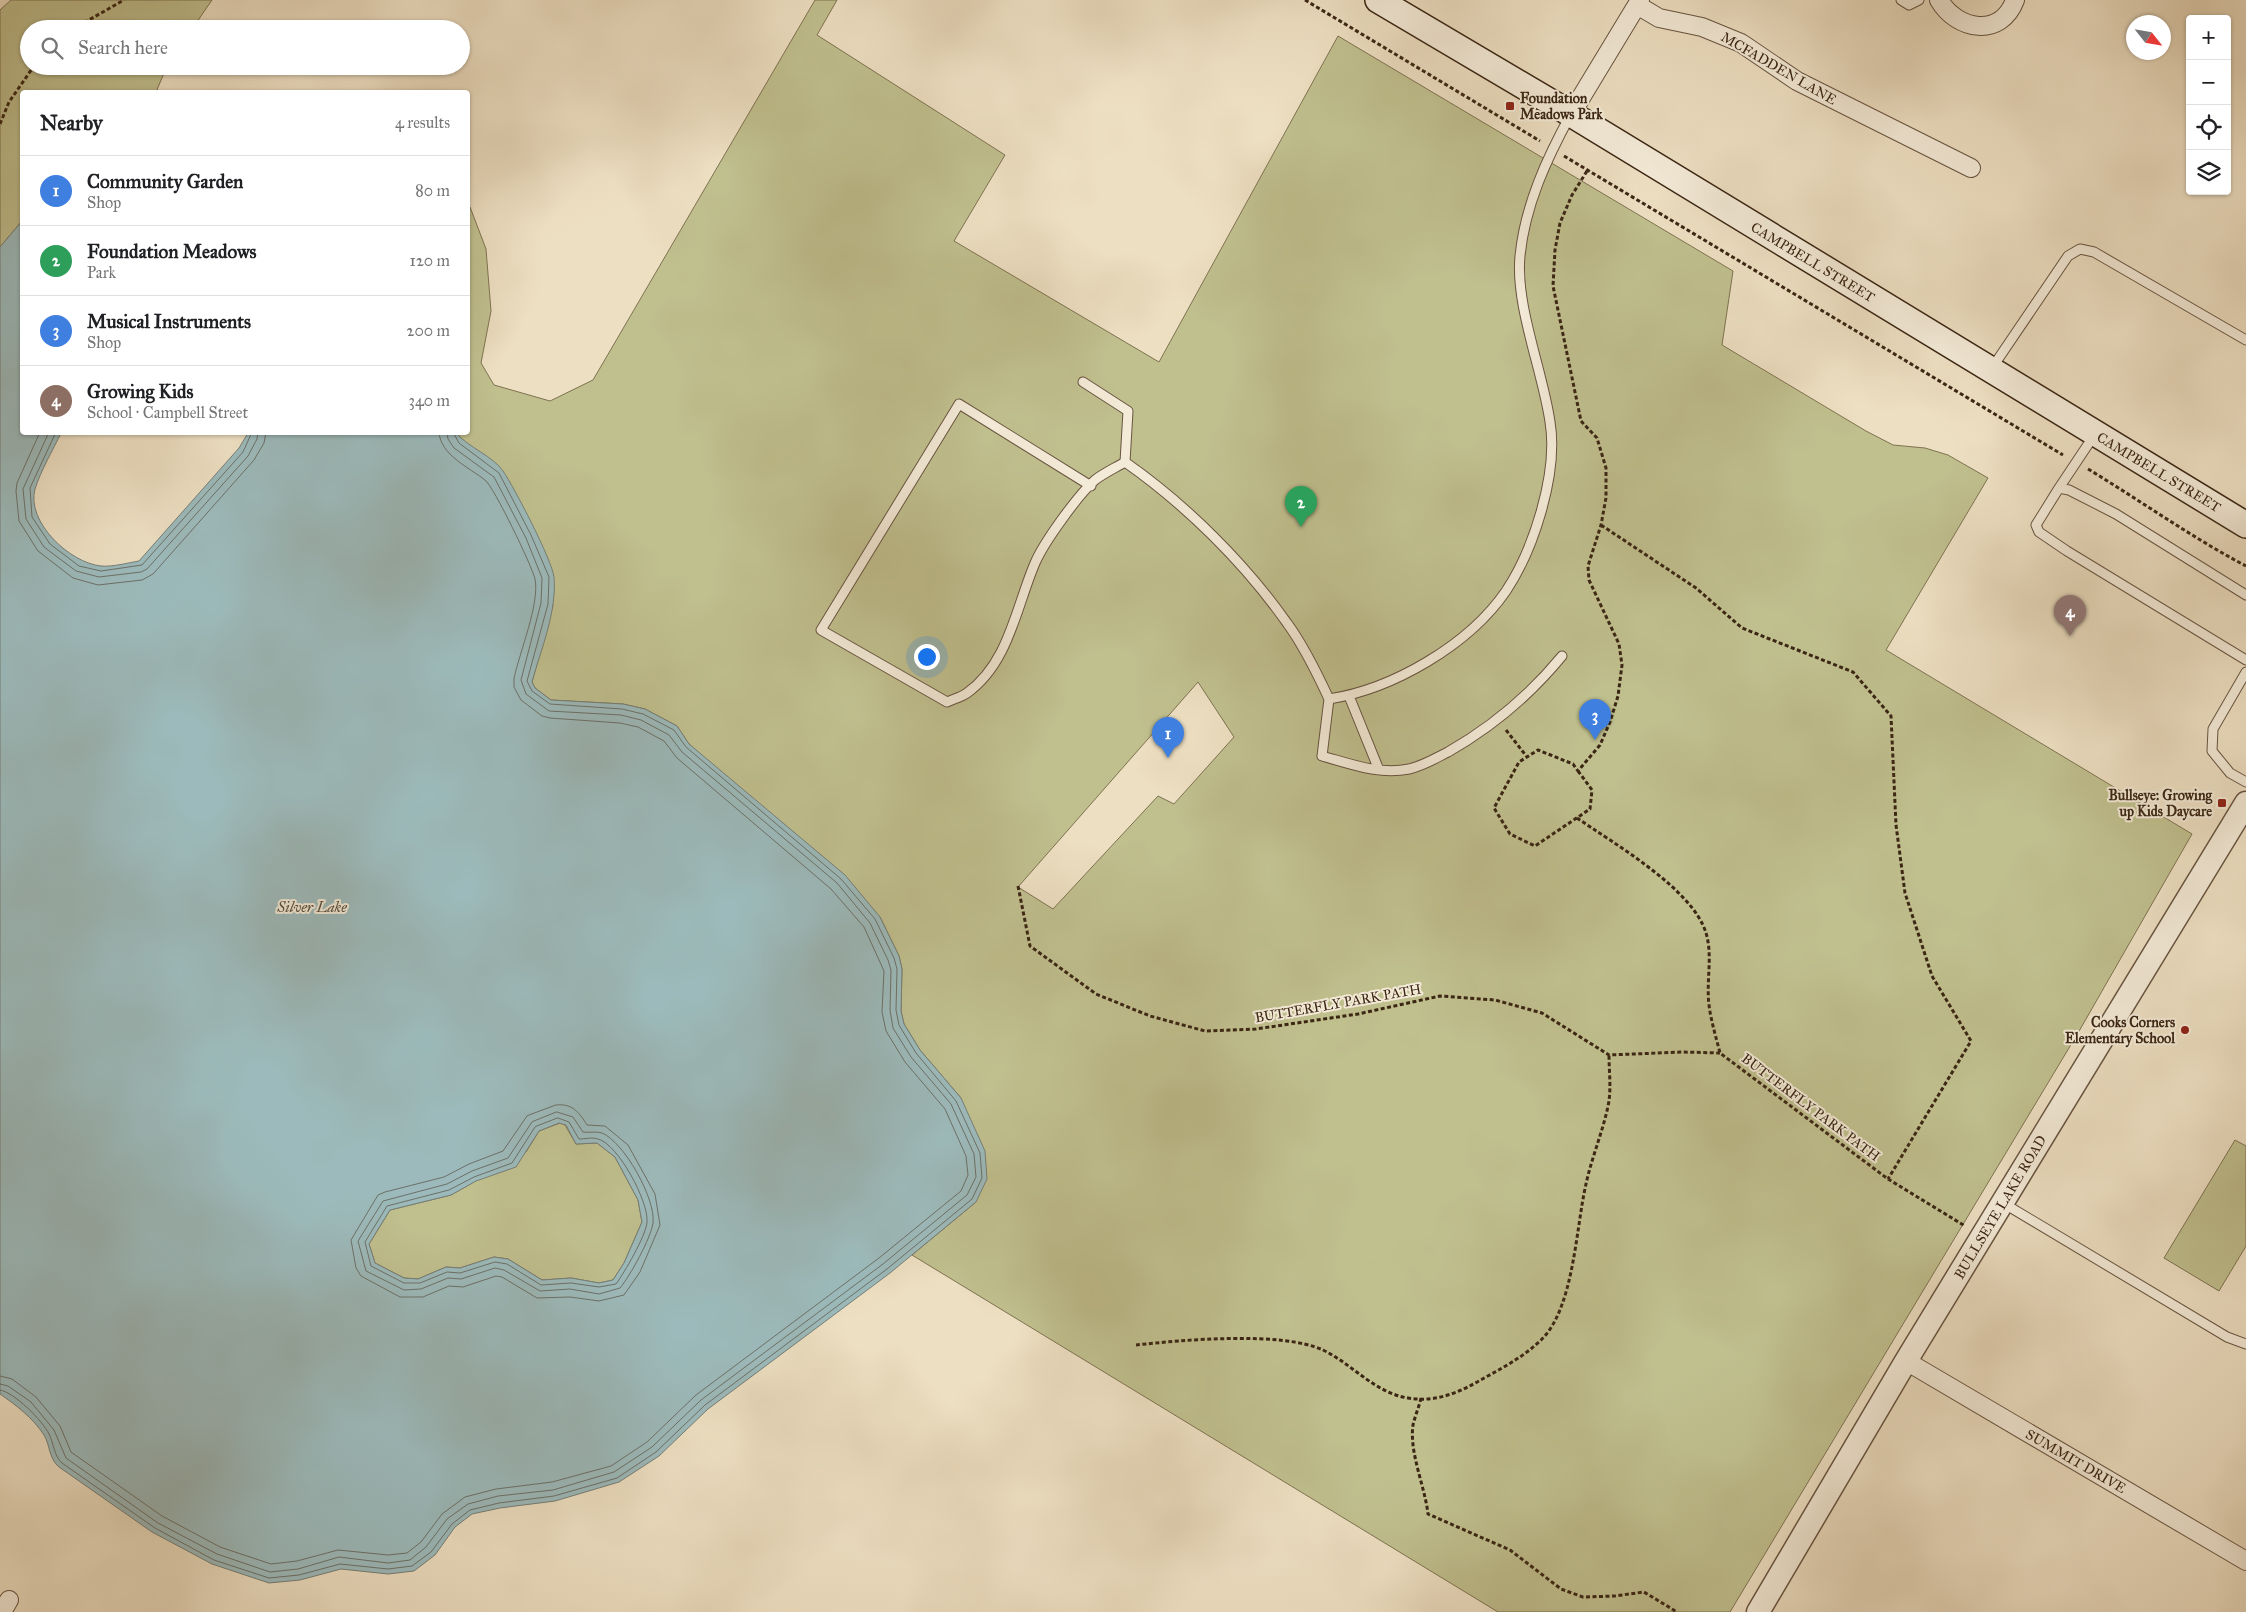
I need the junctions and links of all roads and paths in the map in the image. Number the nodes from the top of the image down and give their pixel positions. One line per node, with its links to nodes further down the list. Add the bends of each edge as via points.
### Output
1 (124, 0): 9 (path)
2 (1305, 0): 13 (path)
3 (1378, 0): 11 (main road, CAMPBELL STREET)
4 (1901, 0): 5 (lane, via 1909,5)
5 (1919, 0)
6 (1939, 0): 7 (street, via 1953,18 1973,27 2004,17)
7 (2015, 0)
8 (1638, 2): 11 (street); 14 (street, MCFADDEN LANE, via 1659,18 1702,27 1735,40 1797,81)
9 (89, 20)
10 (28, 75): 12 (path, via 9,102)
11 (1571, 114): 13 (lane); 17 (main road, CAMPBELL STREET)
12 (0, 124)
13 (1552, 149): 15 (path); 31 (lane, via 1526,218 1519,257 1522,296 1551,424 1547,491 1537,526 1524,560 1506,592 1480,620 1450,647 1418,667)
14 (1972, 168)
15 (1587, 171): 21 (path); 25 (path, via 1560,223 1553,286 1581,421 1597,438 1606,468)
16 (2246, 340): 17 (lane, via 2094,252 2080,249 2068,256)
17 (1990, 370): 19 (main road, CAMPBELL STREET)
18 (1083, 382): 20 (lane, via 1128,410)
19 (2096, 434): 21 (lane); 24 (main road, CAMPBELL STREET)
20 (1125, 462): 22 (lane); 32 (lane, via 1155,483 1260,587 1288,624)
21 (2076, 462): 23 (lane); 26 (path)
22 (1091, 486): 22 (lane, via 959,404 821,630 947,702 967,693 993,667 1036,562 1071,508)
23 (2059, 488): 27 (lane, via 2116,514); 29 (lane, via 2036,525 2038,532)
24 (2246, 524)
25 (1602, 525): 36 (path, via 1588,566 1589,580 1619,644 1622,665 1610,722 1600,745); 43 (path, BUTTERFLY PARK PATH, via 1696,588 1742,628 1853,672 1891,716 1896,825 1905,893 1932,976 1971,1041)
26 (2246, 566)
27 (2246, 595)
28 (1562, 656): 33 (lane, via 1543,679)
29 (2246, 660)
30 (2246, 672): 37 (lane, via 2213,729 2212,751 2230,773)
31 (1349, 696): 32 (lane); 35 (lane)
32 (1329, 699): 35 (lane, via 1322,756)
33 (1498, 719): 34 (path); 35 (lane, via 1431,761 1409,769)
34 (1527, 757): 36 (path, via 1538,750 1572,764); 39 (path, via 1519,762 1494,808 1510,834 1535,846)
35 (1379, 770)
36 (1578, 771): 39 (path, via 1592,790 1590,809)
37 (2246, 782)
38 (2246, 803): 44 (street, BULLSEYE LAKE ROAD)
39 (1577, 818): 41 (path, via 1642,863 1696,912 1706,933 1710,963 1708,1004)
40 (1018, 886): 42 (path, BUTTERFLY PARK PATH, via 1030,946 1096,994 1150,1016 1205,1031 1256,1029 1358,1014 1440,996 1495,1000 1542,1014)
41 (1720, 1053): 42 (path); 43 (path, BUTTERFLY PARK PATH)
42 (1609, 1055): 49 (path, via 1609,1100 1586,1183 1568,1286 1558,1314 1544,1337 1521,1357 1459,1393 1438,1399)
43 (1888, 1179): 45 (path, BUTTERFLY PARK PATH)
44 (2003, 1203): 45 (street, BULLSEYE LAKE ROAD); 46 (lane, via 2227,1337)
45 (1982, 1236): 48 (street, BULLSEYE LAKE ROAD)
46 (2246, 1344)
47 (1136, 1345): 49 (path, via 1251,1339 1288,1342 1322,1350 1377,1386 1408,1398)
48 (1906, 1361): 50 (street, SUMMIT DRIVE); 51 (street, BULLSEYE LAKE ROAD)
49 (1421, 1398): 52 (path, via 1413,1426 1415,1454 1428,1514 1510,1550 1561,1589 1583,1597 1644,1592)
50 (2246, 1561)
51 (1764, 1610)
52 (1677, 1612)

